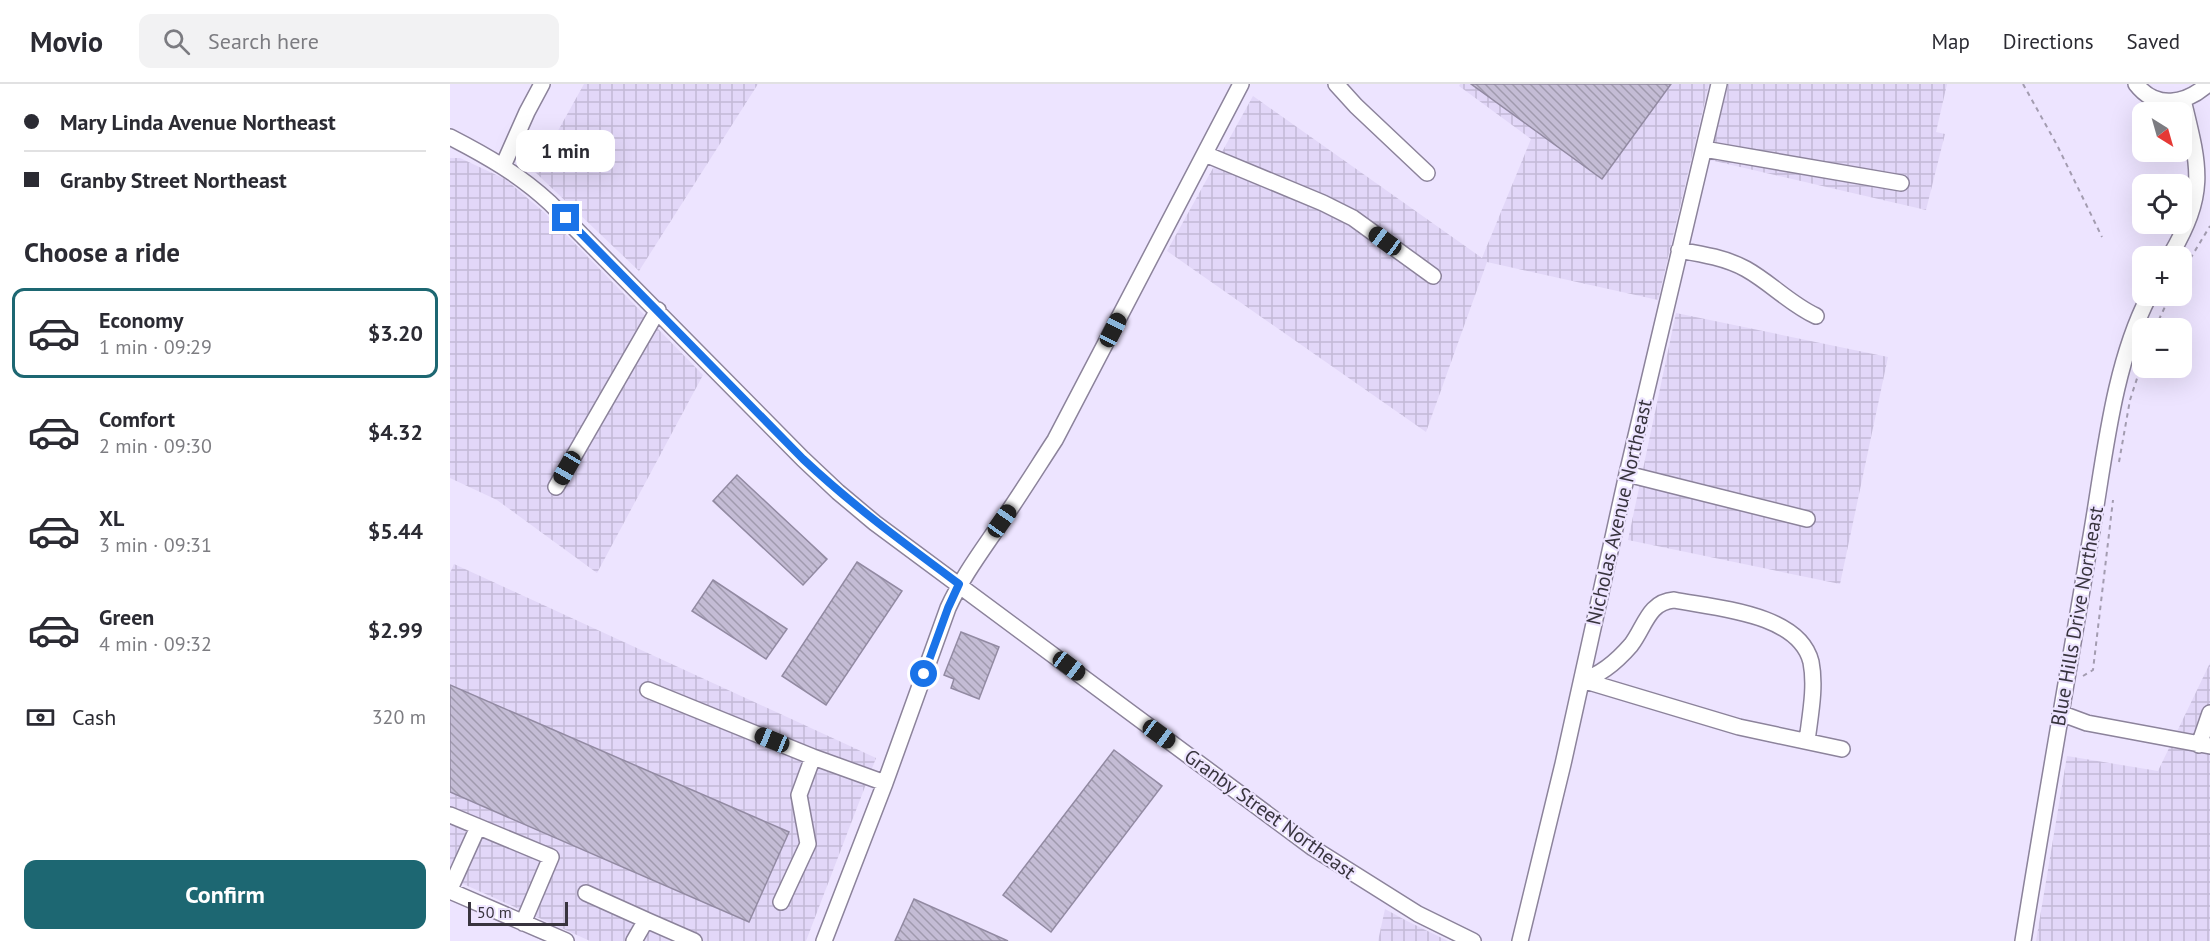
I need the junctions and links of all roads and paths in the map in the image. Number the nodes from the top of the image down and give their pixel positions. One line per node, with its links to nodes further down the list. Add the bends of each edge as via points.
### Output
1 (542, 84): 12 (street)
2 (1242, 84): 11 (street)
3 (1336, 84): 14 (street)
4 (1719, 84): 10 (street, Nicholas Avenue Northeast)
5 (2023, 84): 17 (path)
6 (2136, 84): 8 (street, via 2153,98)
7 (2208, 84): 8 (street)
8 (2183, 100): 13 (street)
9 (450, 137): 12 (street, Granby Street Northeast)
10 (1704, 149): 15 (street); 19 (street, Nicholas Avenue Northeast)
11 (1205, 154): 21 (street, via 1353,218); 31 (street, via 1055,440)
12 (503, 166): 23 (street, Granby Street Northeast, via 550,203)
13 (2204, 171): 18 (street, via 2192,213)
14 (1427, 172)
15 (1901, 183)
16 (2210, 226): 20 (path)
17 (2102, 237)
18 (2174, 246)
19 (1679, 250): 24 (street, via 1746,268); 27 (street, Nicholas Avenue Northeast)
20 (2192, 256)
21 (1433, 276)
22 (2145, 306): 33 (street, Blue Hills Drive Northeast, via 2131,339 2110,421)
23 (658, 310): 28 (street); 31 (street, Granby Street Northeast, via 838,492)
24 (1816, 316)
25 (2137, 378): 26 (path)
26 (2117, 468)
27 (1627, 474): 30 (street); 32 (street, Nicholas Avenue Northeast)
28 (555, 487)
29 (2114, 490): 33 (path, via 2093,670)
30 (1807, 519)
31 (959, 584): 41 (street); 53 (street, Granby Street Northeast, via 1313,848 1418,914)
32 (1582, 680): 37 (street, via 1739,727); 37 (street, via 1600,674 1612,664 1659,604 1674,600 1749,615 1784,628 1806,650 1812,675); 54 (street, Nicholas Avenue Northeast)
33 (2064, 686): 35 (street, Blue Hills Drive Northeast)
34 (648, 690): 40 (street)
35 (2060, 713): 38 (street, via 2087,723); 55 (street, Blue Hills Drive Northeast)
36 (2210, 713): 38 (street)
37 (1807, 741): 39 (street)
38 (2204, 745)
39 (1842, 749)
40 (813, 757): 41 (street); 46 (street, via 799,795 808,844)
41 (885, 783): 52 (street)
42 (450, 815): 43 (street)
43 (478, 827): 44 (street); 48 (street, via 551,857)
44 (450, 890): 48 (street)
45 (586, 893): 47 (street)
46 (781, 902)
47 (646, 920): 50 (street); 51 (street)
48 (523, 922): 49 (street)
49 (566, 941)
50 (634, 941)
51 (694, 941)
52 (824, 941)
53 (1473, 941)
54 (1520, 941)
55 (2023, 941)

